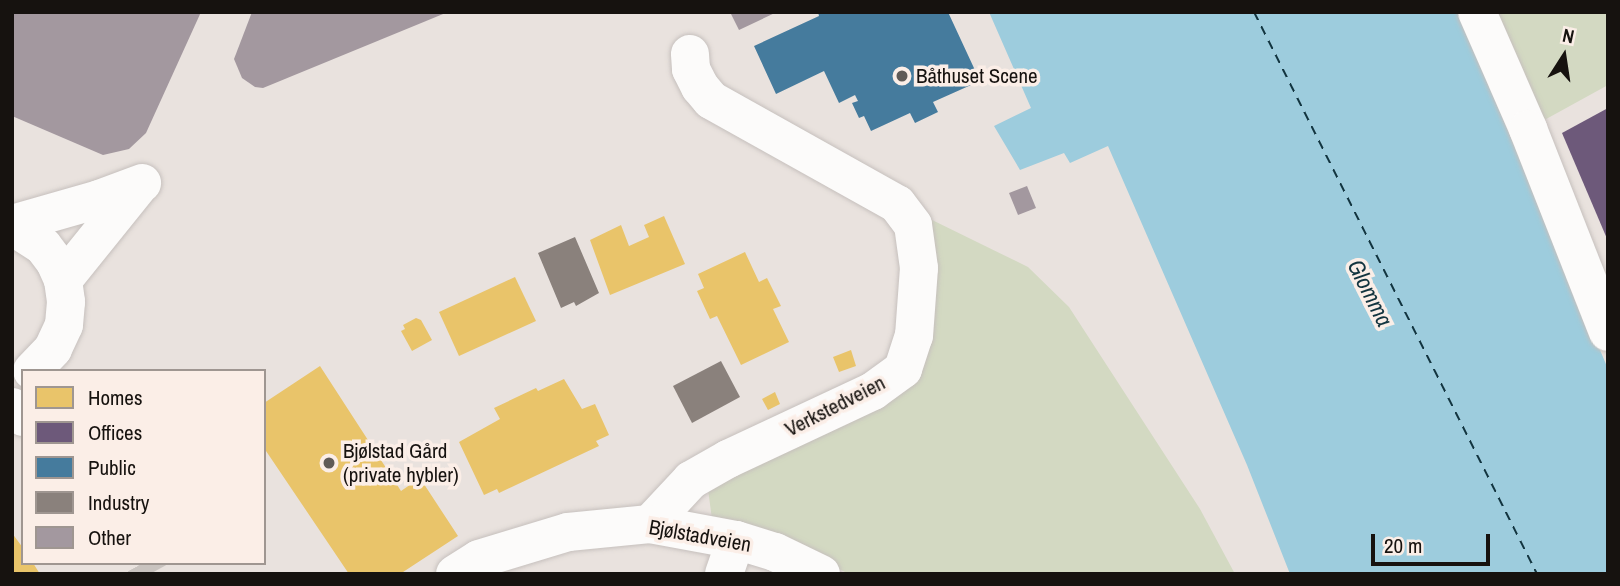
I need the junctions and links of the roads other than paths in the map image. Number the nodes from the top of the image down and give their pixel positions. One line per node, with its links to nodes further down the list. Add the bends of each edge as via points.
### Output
1 (1477, 12): 6 (street)
2 (690, 54): 9 (street, Verkstedveien, via 699,88 711,100 897,204 913,225 919,268 914,336 903,369 873,391 691,480)
3 (12, 225): 4 (street, via 43,246); 4 (street, via 142,183)
4 (63, 280): 5 (street)
5 (64, 325): 7 (street, via 53,349); 8 (street)
6 (1608, 332)
7 (34, 369)
8 (73, 369)
9 (650, 524): 10 (street, Bjølstadveien); 11 (street, Bjølstadveien, via 568,532 479,559)
10 (730, 557): 12 (street, Bjølstadveien, via 775,552)
11 (455, 574)
12 (821, 574)

